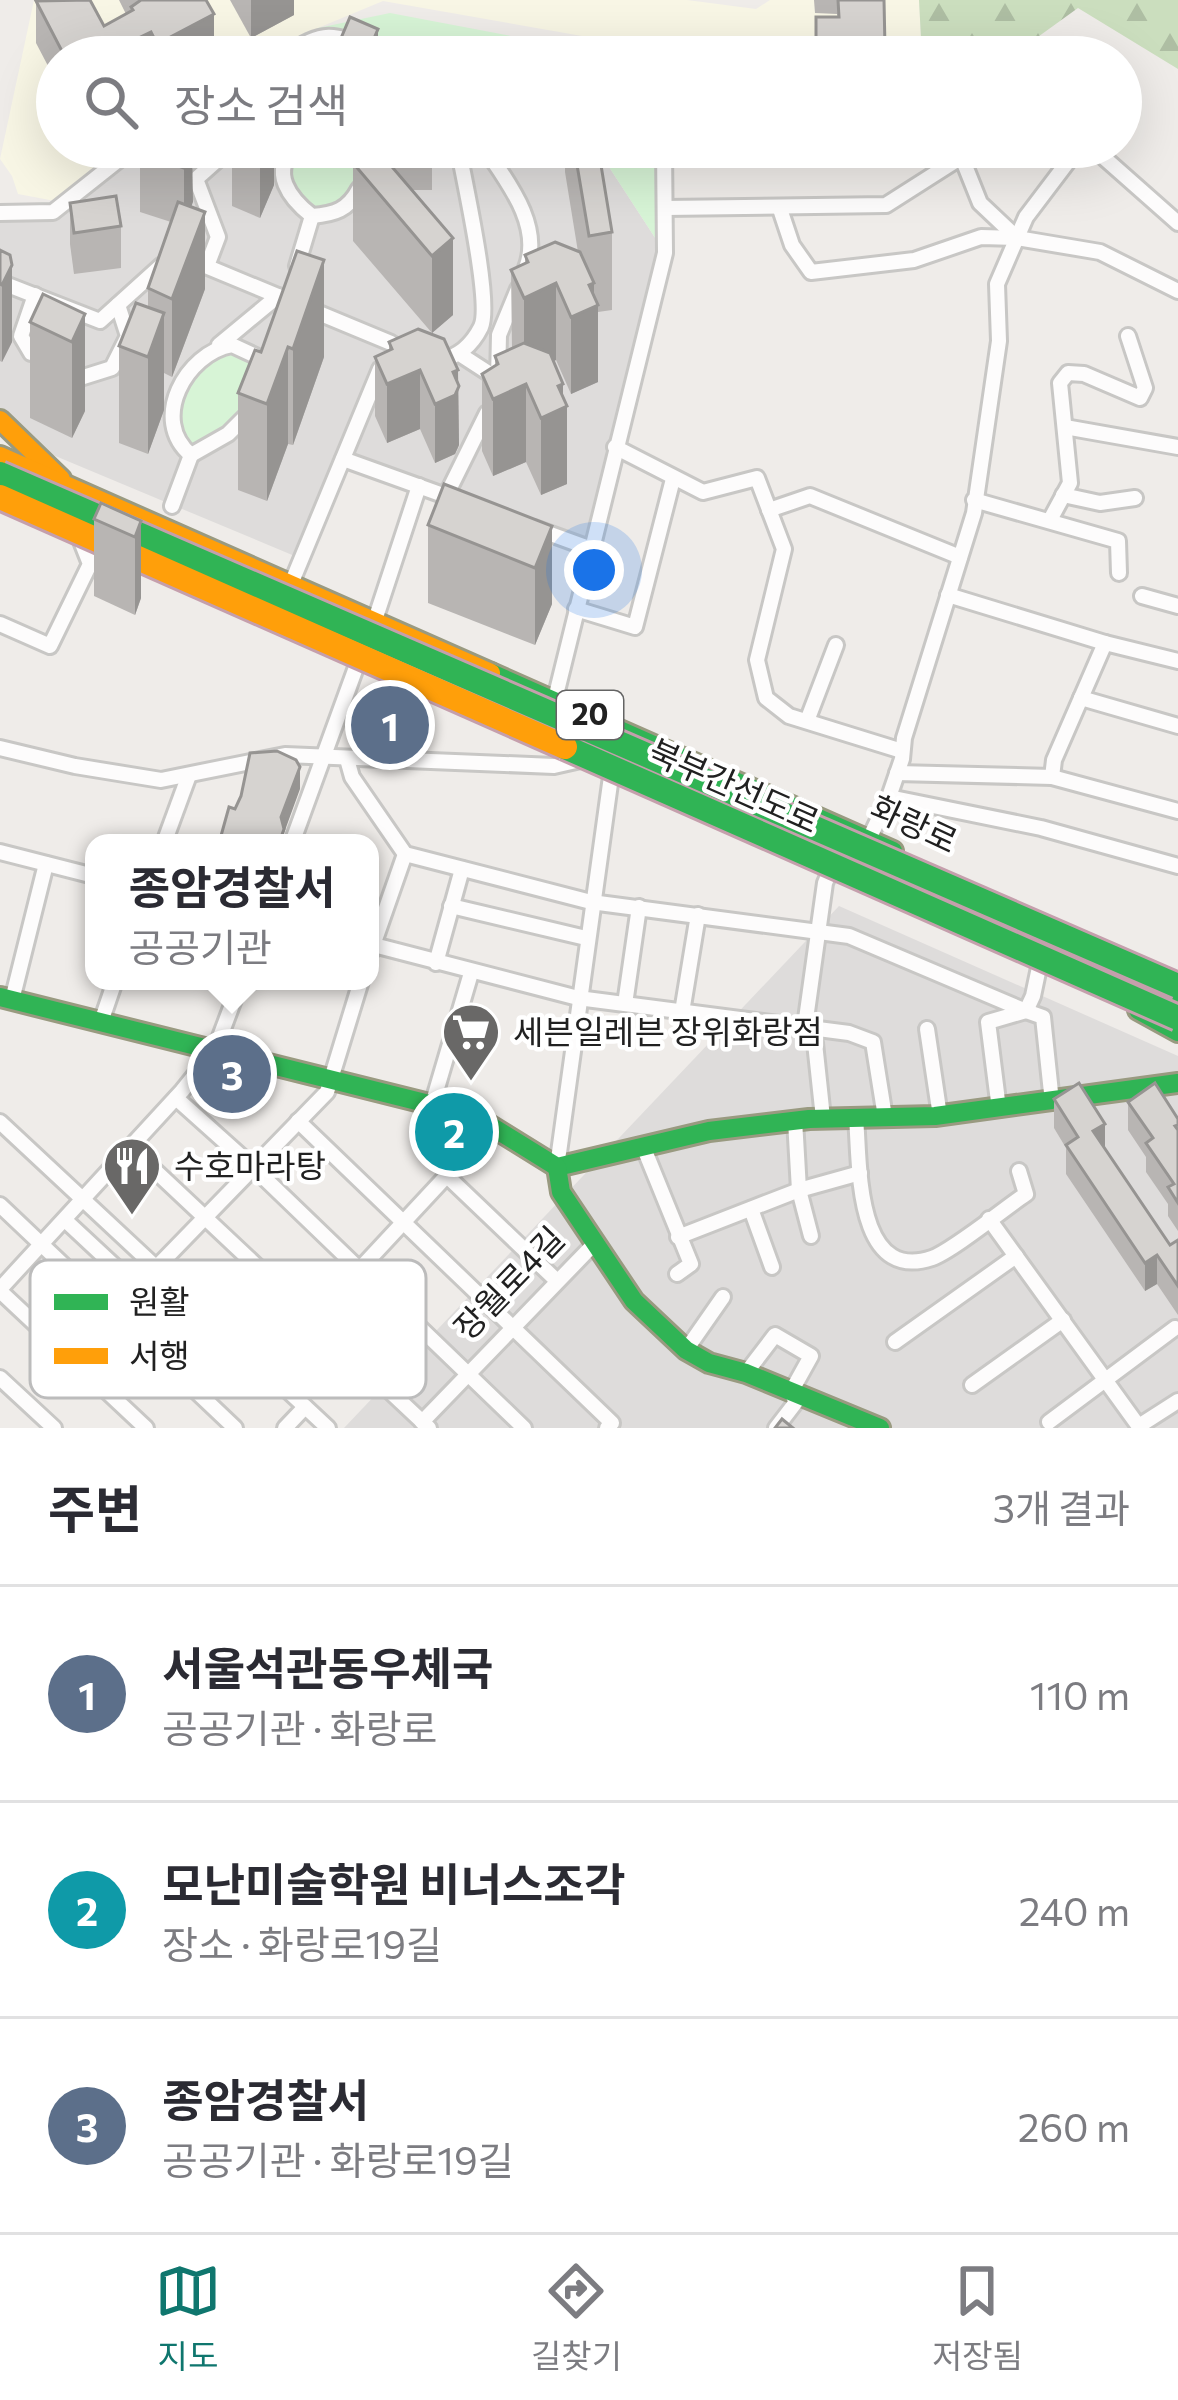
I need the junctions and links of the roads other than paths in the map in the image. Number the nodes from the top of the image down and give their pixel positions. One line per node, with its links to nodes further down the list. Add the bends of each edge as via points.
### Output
1 (108, 168): 16 (street, via 52,212)
2 (208, 168): 12 (street)
3 (286, 168): 17 (street, via 283,183)
4 (461, 168): 32 (street, via 483,324)
5 (498, 168): 36 (street, via 521,202 530,257 499,335)
6 (664, 168): 14 (street)
7 (946, 168): 15 (street, via 886,205)
8 (966, 168): 19 (street, via 980,203)
9 (1063, 168): 19 (street)
10 (1116, 168): 18 (street)
11 (176, 174): 12 (street)
12 (196, 179): 20 (street, via 218,236)
13 (378, 199): 17 (street, via 363,182 352,202)
14 (665, 208): 15 (street); 42 (street, via 665,253)
15 (780, 209): 19 (street, via 812,272 914,260 981,237)
16 (0, 213)
17 (312, 216): 24 (street)
18 (1178, 223)
19 (1017, 238): 22 (street, via 1100,252); 55 (street, via 998,284 999,341)
20 (206, 266): 24 (street); 25 (street, via 176,254)
21 (0, 281): 23 (street)
22 (1178, 291)
23 (35, 295): 26 (street); 33 (street, via 22,335 31,353 61,356 77,379)
24 (282, 298): 29 (street); 30 (street)
25 (118, 304): 26 (street, via 100,321); 33 (street, via 128,336)
26 (74, 310): 27 (street)
27 (68, 332)
28 (1128, 336): 40 (street, via 1145,388 1140,398 1068,374 1060,383)
29 (391, 343): 31 (street); 45 (street)
30 (216, 348): 38 (street, via 191,367); 44 (street, via 232,345 260,358 269,378 228,434)
31 (409, 354)
32 (461, 355): 34 (street); 36 (street)
33 (116, 361): 35 (street)
34 (427, 365)
35 (136, 373)
36 (498, 380): 52 (street)
37 (156, 384): 38 (street)
38 (177, 395): 44 (street, via 177,439)
39 (0, 420): 50 (main road)
40 (1065, 428): 41 (street); 51 (street, via 1070,483)
41 (1178, 446)
42 (615, 447): 47 (street); 63 (street)
43 (0, 455): 50 (main road, 화랑로 / 20)
44 (191, 455): 57 (street)
45 (343, 459): 49 (street); 66 (street)
46 (0, 474): 115 (main road, 북부간선도로, bridge, via 1137,969)
47 (673, 478): 58 (street, via 703,492 757,478); 70 (street, via 635,626)
48 (0, 486): 59 (main road, 화랑로 / 20)
49 (419, 487): 52 (street); 71 (street)
50 (75, 488): 59 (main road, via 90,513); 61 (main road, 화랑로 / 20)
51 (1063, 494): 54 (street, via 1100,503); 60 (street)
52 (446, 496): 56 (street)
53 (0, 497): 114 (main road, 북부간선도로, bridge)
54 (1135, 498)
55 (974, 500): 60 (street); 64 (street)
56 (466, 503)
57 (172, 506)
58 (770, 511): 64 (street, via 810,496); 79 (street, via 784,549 757,660 766,698)
59 (72, 518): 61 (main road, 화랑로 / 20); 72 (street, via 90,564 50,646)
60 (1050, 520): 65 (street, via 1118,541)
61 (122, 525): 66 (main road, 화랑로 / 20); 74 (main road, 화랑로 / 20)
62 (528, 526): 63 (street)
63 (590, 548): 70 (street)
64 (960, 557): 67 (street)
65 (1119, 573)
66 (291, 584): 71 (main road, 화랑로 / 20)
67 (948, 595): 73 (street); 82 (street)
68 (1142, 596): 69 (street)
69 (1178, 606)
70 (576, 609): 78 (street)
71 (375, 620): 78 (main road, 화랑로 / 20)
72 (0, 624)
73 (1105, 643): 76 (street); 77 (street)
74 (364, 645): 83 (main road, 화랑로 / 20); 84 (street)
75 (836, 645): 79 (street)
76 (1178, 661)
77 (1081, 698): 80 (street); 88 (street)
78 (555, 699): 91 (main road, 화랑로 / 20)
79 (807, 722): 82 (street)
80 (1178, 726)
81 (0, 748): 87 (street, via 160,779)
82 (902, 751): 86 (street)
83 (615, 753): 85 (street, via 554,766); 92 (main road, 화랑로 / 20); 103 (street)
84 (323, 757): 85 (street); 87 (street, via 285,755); 94 (street)
85 (347, 759): 97 (street)
86 (897, 773): 88 (street); 89 (street)
87 (189, 775): 93 (street)
88 (1052, 777): 90 (street)
89 (889, 797): 95 (street); 100 (street)
90 (1178, 811)
91 (814, 815): 92 (main road); 95 (main road, 화랑로 / 20)
92 (795, 833): 98 (main road, 화랑로 / 20)
93 (167, 834)
94 (295, 834)
95 (869, 838): 115 (main road, 화랑로 / 20)
96 (0, 852): 99 (street)
97 (404, 854): 101 (street); 107 (street)
98 (836, 858): 108 (street, 화랑로); 110 (main road, 화랑로 / 20)
99 (46, 864): 102 (street); 119 (street)
100 (1178, 866)
101 (462, 869): 103 (street); 104 (street)
102 (85, 874)
103 (591, 902): 105 (street); 109 (street)
104 (451, 906): 109 (street); 112 (street)
105 (639, 908): 106 (street); 122 (street)
106 (698, 915): 108 (street); 124 (street)
107 (379, 925)
108 (816, 932): 123 (street, via 849,936); 128 (street, 화랑로)
109 (586, 938): 120 (street)
110 (1043, 946): 121 (main road, 화랑로 / 20); 123 (street)
111 (379, 950): 112 (street)
112 (436, 963): 113 (street)
113 (471, 973): 120 (street); 135 (street)
114 (1073, 974): 125 (main road, 북부간선도로, bridge); 129 (main road, bridge)
115 (1178, 979)
116 (112, 990): 126 (street)
117 (238, 990): 130 (street)
118 (359, 990): 131 (street)
119 (6, 998): 126 (main road)
120 (578, 998): 122 (street); 148 (street)
121 (1178, 1003)
122 (625, 1004): 124 (street)
123 (1026, 1011): 134 (street, via 1042,1017); 136 (street, via 988,1022)
124 (682, 1012): 128 (street)
125 (1178, 1018)
126 (101, 1022): 130 (main road)
127 (927, 1029): 137 (street)
128 (811, 1030): 138 (street, via 873,1042); 139 (street, 화랑로)
129 (1178, 1032)
130 (215, 1050): 131 (main road); 133 (street)
131 (330, 1079): 135 (main road); 142 (street)
132 (1178, 1083): 134 (main road)
133 (176, 1099): 146 (street); 147 (street)
134 (1052, 1102): 136 (main road)
135 (432, 1105): 144 (main road)
136 (999, 1108): 137 (main road)
137 (940, 1116): 138 (main road)
138 (884, 1117): 140 (main road)
139 (823, 1118): 140 (main road); 141 (main road)
140 (856, 1118): 150 (street)
141 (795, 1120): 145 (main road); 152 (street)
142 (298, 1121): 147 (street); 159 (street)
143 (0, 1122): 153 (street)
144 (492, 1127): 148 (main road); 151 (street)
145 (643, 1147): 148 (main road); 161 (street)
146 (131, 1148): 153 (street); 156 (street)
147 (254, 1167): 156 (street); 170 (street)
148 (556, 1167): 162 (main road, 장월로4길, via 561,1192)
149 (1019, 1171): 158 (street, via 1026,1194)
150 (860, 1173): 152 (street); 158 (street, via 869,1230 888,1253 932,1258)
151 (447, 1176): 159 (street); 174 (street)
152 (799, 1190): 155 (street); 160 (street)
153 (84, 1199): 157 (street); 167 (street)
154 (0, 1205): 163 (street)
155 (751, 1209): 161 (street); 172 (street)
156 (206, 1217): 168 (street); 169 (street)
157 (65, 1220): 163 (street); 166 (street)
158 (989, 1220): 164 (street)
159 (403, 1222): 171 (street); 179 (street)
160 (811, 1236)
161 (678, 1237): 173 (street, via 691,1264)
162 (595, 1243): 174 (street, 장월로4길); 183 (main road, 장월로4길, via 634,1301)
163 (42, 1245): 165 (street); 175 (street)
164 (1016, 1256): 178 (street); 182 (street)
165 (58, 1260)
166 (108, 1260)
167 (148, 1260)
168 (164, 1260)
169 (251, 1260)
170 (351, 1260)
171 (368, 1260)
172 (772, 1267)
173 (676, 1274)
174 (556, 1280): 179 (street, 장월로4길)
175 (0, 1290): 177 (street)
176 (723, 1297): 183 (street)
177 (30, 1318)
178 (1063, 1320): 187 (street); 188 (street)
179 (511, 1328): 185 (street, 장월로4길); 205 (street, via 612,1423)
180 (1175, 1328): 187 (street)
181 (426, 1334): 185 (street)
182 (895, 1342)
183 (686, 1350): 184 (main road, 장월로4길)
184 (746, 1373): 189 (main road, 장월로4길); 189 (street, via 775,1335 811,1356)
185 (466, 1374): 197 (street, 장월로4길); 204 (street)
186 (0, 1378): 199 (street)
187 (1106, 1379): 196 (street); 198 (street)
188 (972, 1385)
189 (790, 1392): 206 (street, via 796,1402); 207 (main road, 장월로4길)
190 (114, 1398): 200 (street)
191 (203, 1398): 201 (street)
192 (296, 1398): 195 (street)
193 (396, 1398): 197 (street)
194 (1178, 1401): 198 (street)
195 (305, 1407): 202 (street); 203 (street)
196 (1049, 1422)
197 (425, 1425)
198 (1139, 1427)
199 (54, 1428)
200 (146, 1428)
201 (235, 1428)
202 (285, 1428)
203 (328, 1428)
204 (524, 1428)
205 (607, 1428)
206 (776, 1428)
207 (880, 1428)

